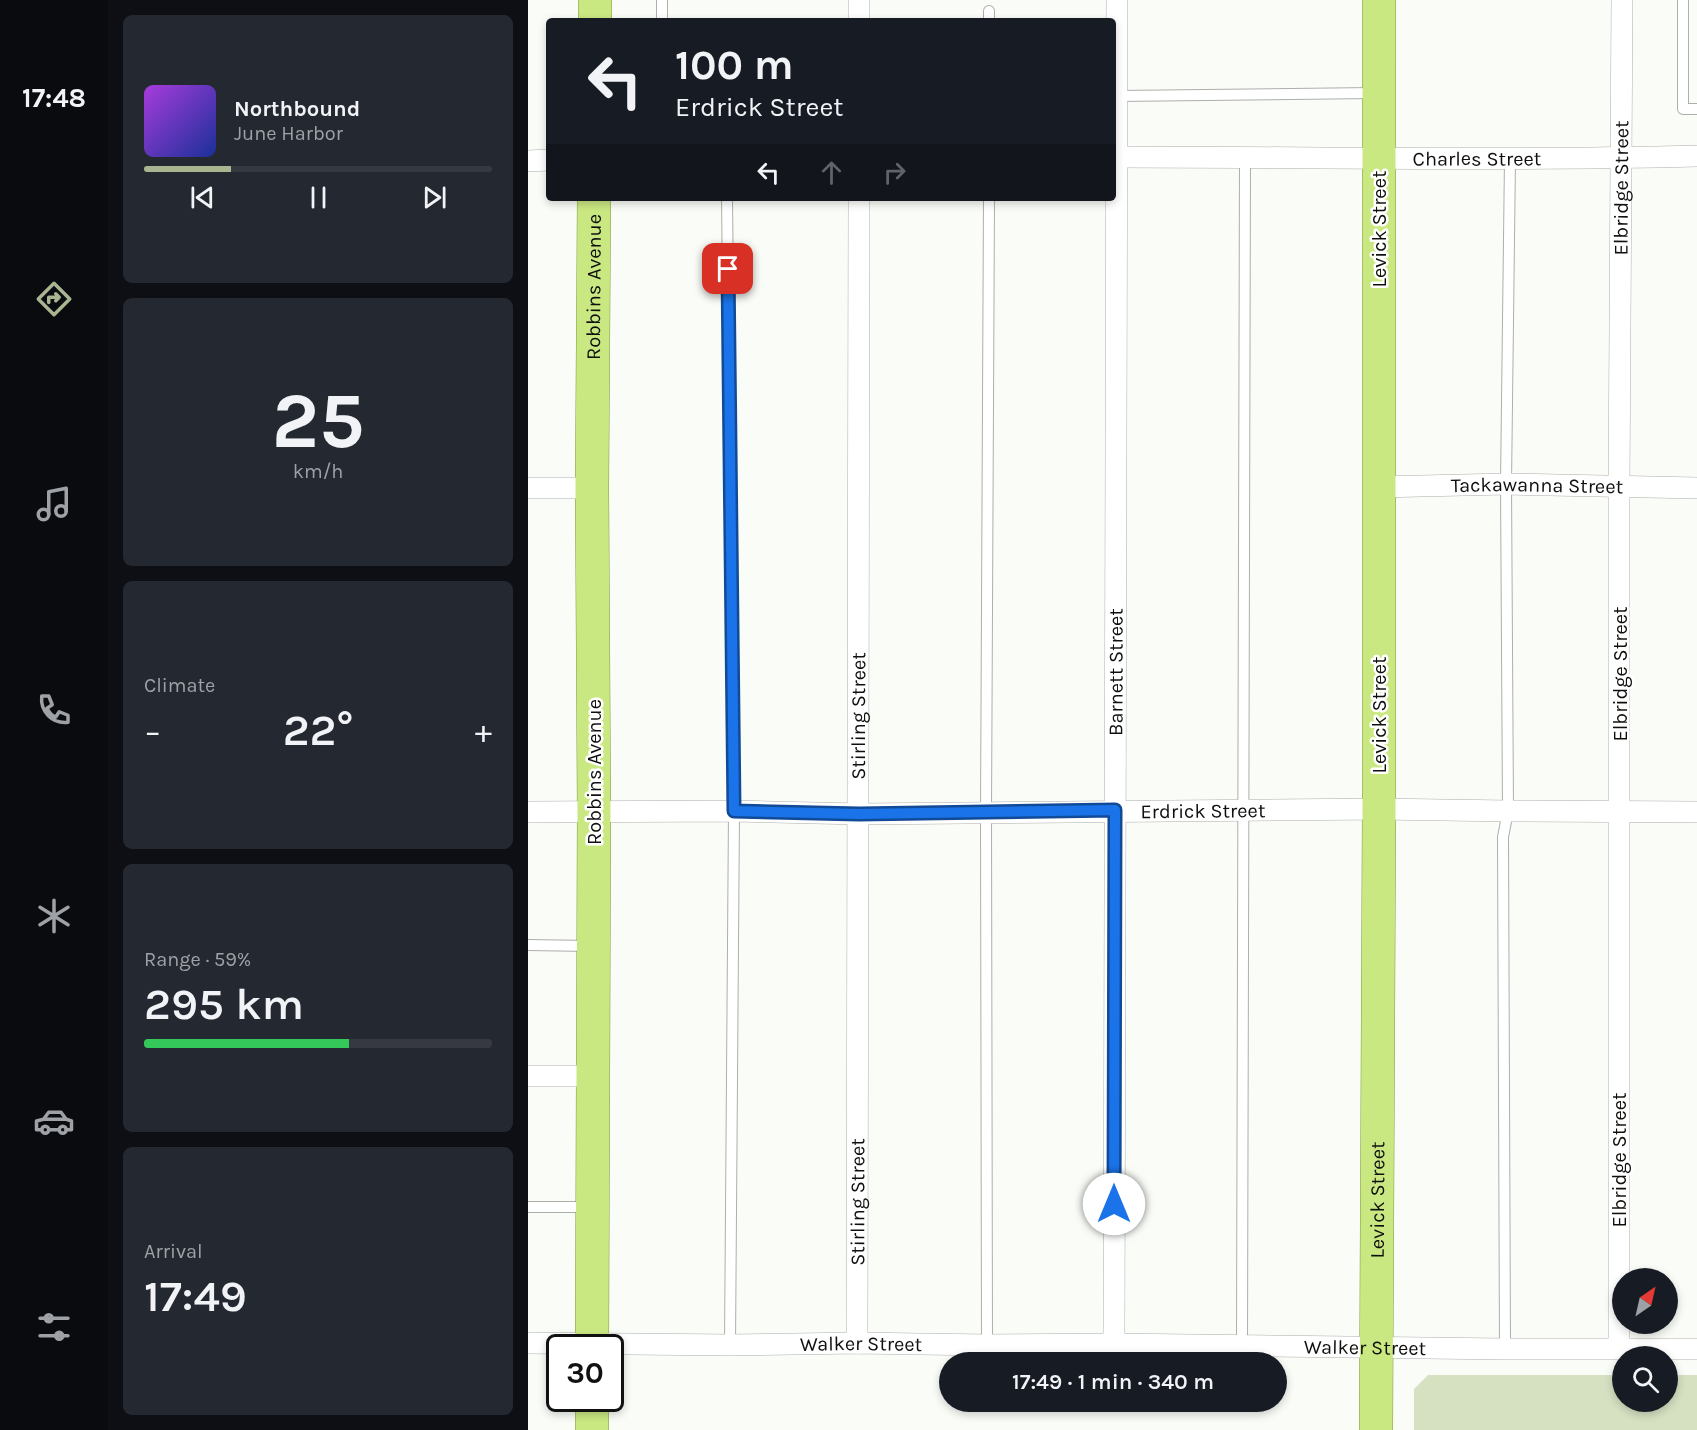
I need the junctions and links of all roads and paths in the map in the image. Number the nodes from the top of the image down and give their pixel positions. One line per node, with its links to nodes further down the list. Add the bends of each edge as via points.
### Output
1 (595, 0): 8 (highway)
2 (663, 0): 9 (lane)
3 (859, 0): 10 (street)
4 (1117, 0): 12 (street, Barnett Street)
5 (1379, 0): 11 (highway, Levick Street)
6 (1622, 0): 19 (street, Elbridge Street)
7 (1683, 0): 13 (lane, via 1683,109)
8 (595, 18)
9 (662, 18)
10 (859, 18)
11 (1379, 92): 12 (lane); 20 (highway, Levick Street)
12 (1117, 96): 14 (street, Barnett Street)
13 (1697, 109)
14 (1116, 116)
15 (1697, 156): 19 (street, Charles Street)
16 (1116, 157): 17 (street, Charles Street)
17 (1245, 158): 20 (street, Charles Street); 36 (lane)
18 (1510, 158): 19 (street, Charles Street); 20 (street, Charles Street); 28 (lane)
19 (1621, 158): 32 (street, Elbridge Street)
20 (1379, 159): 29 (highway, Levick Street)
21 (546, 160): 22 (street)
22 (528, 161)
23 (594, 201): 31 (highway, Robbins Avenue)
24 (727, 201): 37 (lane)
25 (859, 201): 44 (street, Stirling Street)
26 (989, 201): 41 (lane)
27 (1114, 201): 35 (street, Barnett Street)
28 (1506, 484): 29 (street, Tackawanna Street); 32 (street, Tackawanna Street); 38 (lane)
29 (1378, 487): 34 (highway, Levick Street)
30 (528, 488): 31 (street)
31 (592, 488): 40 (highway, Robbins Avenue)
32 (1619, 488): 33 (street, Tackawanna Street); 42 (street, Elbridge Street)
33 (1697, 488)
34 (1379, 809): 36 (street, Erdrick Street); 38 (street, Erdrick Street); 61 (highway, Levick Street)
35 (1115, 810): 36 (street, Erdrick Street); 41 (street, Erdrick Street); 55 (street, Barnett Street)
36 (1244, 810): 58 (lane)
37 (734, 811): 40 (street, Erdrick Street); 44 (street, Erdrick Street); 59 (lane)
38 (1509, 811): 42 (street, Erdrick Street); 63 (lane, via 1503,837)
39 (528, 812): 40 (street, Erdrick Street)
40 (594, 812): 46 (highway, Robbins Avenue)
41 (986, 812): 44 (street, Erdrick Street); 57 (lane)
42 (1619, 812): 43 (street, Erdrick Street); 60 (street, Elbridge Street)
43 (1697, 812)
44 (859, 814): 53 (street, Stirling Street)
45 (528, 945): 46 (lane)
46 (593, 946): 48 (highway, Robbins Avenue)
47 (528, 1076): 48 (street)
48 (593, 1076): 50 (highway, Robbins Avenue)
49 (528, 1207): 50 (lane)
50 (594, 1207): 51 (highway, Robbins Avenue)
51 (592, 1334)
52 (528, 1343): 54 (street, Walker Street)
53 (857, 1343): 57 (street, Walker Street); 59 (street, Walker Street)
54 (546, 1344)
55 (1114, 1344): 57 (street, Walker Street); 58 (street, Walker Street)
56 (624, 1345): 59 (street, Walker Street)
57 (987, 1345)
58 (1242, 1345): 61 (street, Walker Street)
59 (730, 1346)
60 (1619, 1346)
61 (1376, 1347): 63 (street, Walker Street); 68 (highway, Levick Street)
62 (1612, 1348): 63 (street, Walker Street)
63 (1505, 1349)
64 (1678, 1349): 65 (street, Walker Street)
65 (1697, 1349)
66 (592, 1412): 67 (highway)
67 (592, 1430)
68 (1376, 1430)

